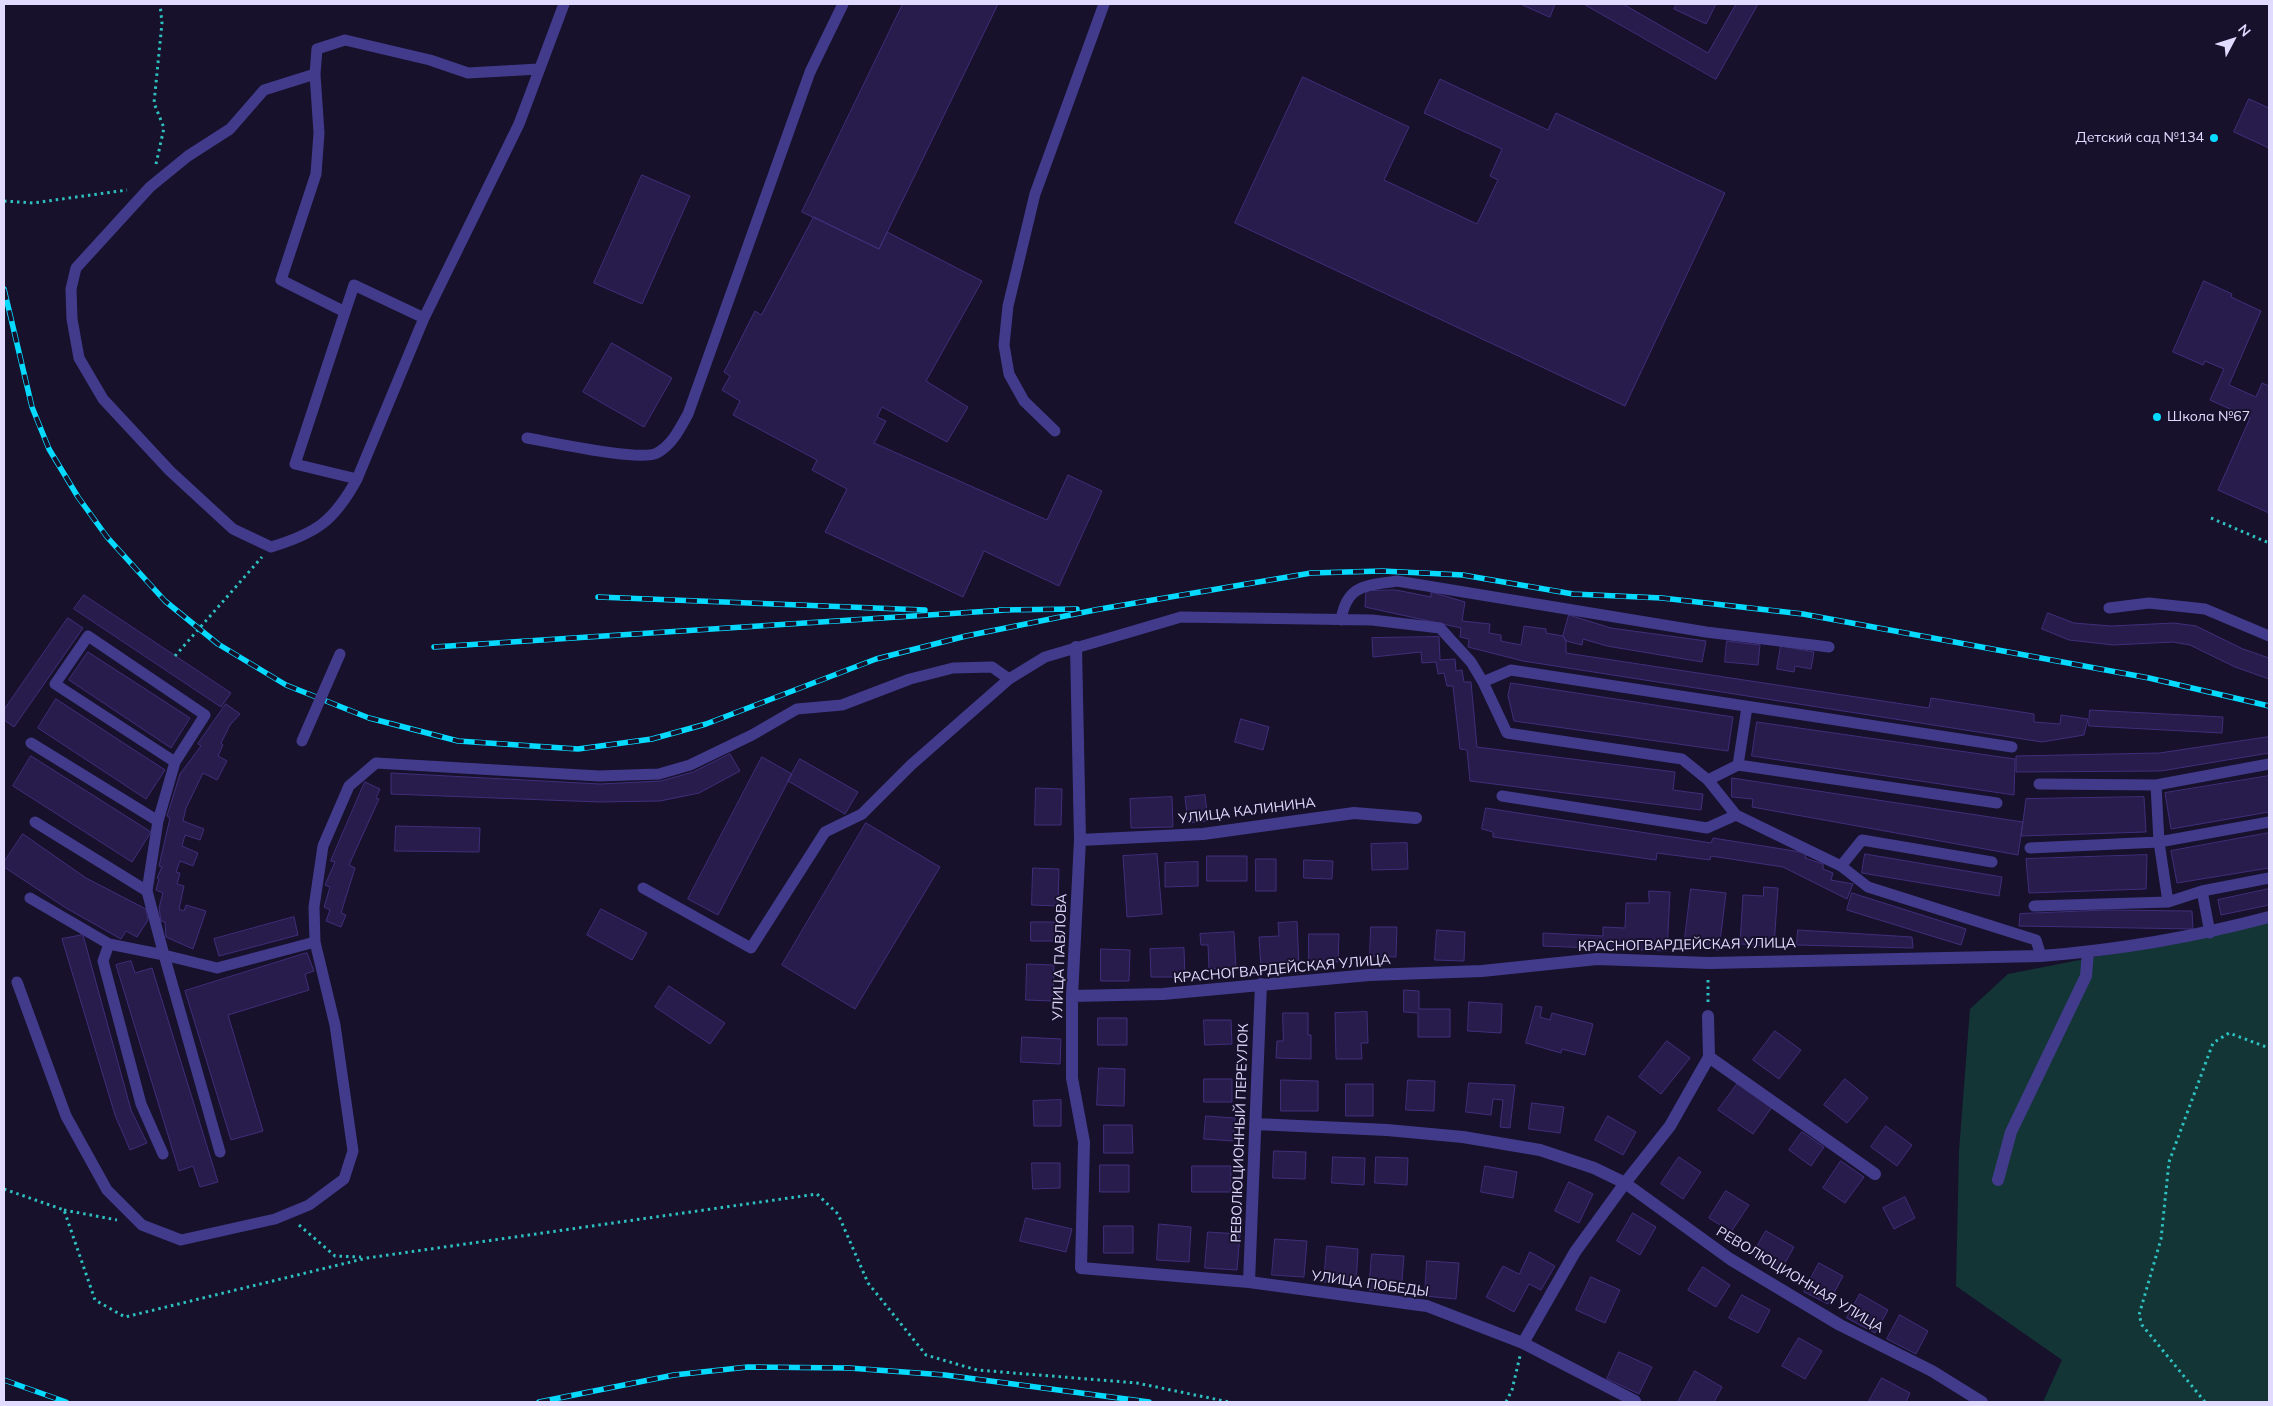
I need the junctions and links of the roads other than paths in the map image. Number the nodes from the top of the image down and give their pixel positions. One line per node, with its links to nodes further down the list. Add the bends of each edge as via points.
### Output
1 (564, 4): 4 (lane)
2 (843, 4): 9 (lane, via 810,72 688,414 673,440 656,454 629,455)
3 (1104, 4): 8 (lane, via 1035,194 1008,306 1004,345 1009,374 1024,400)
4 (539, 69): 5 (lane, via 468,74 430,60 346,40 317,49); 7 (lane, via 518,124)
5 (315, 74): 6 (lane, via 319,133 316,174 281,280); 10 (lane, via 264,90 230,129 150,186 76,268 71,289 72,319 79,358 103,399 170,471 233,529 271,547 302,537 327,521 344,502)
6 (345, 312): 7 (lane, via 354,285); 10 (lane, via 295,464)
7 (424, 318): 10 (lane)
8 (1055, 431)
9 (527, 438)
10 (357, 479)
11 (2109, 608): 13 (lane, via 2149,603 2205,609)
12 (1340, 620): 14 (lane, via 1343,605 1360,587 1397,581 1706,632); 15 (lane, via 1181,617); 18 (lane, via 1372,620 1440,628 1471,662)
13 (2269, 636)
14 (1829, 647)
15 (1076, 648): 17 (lane, via 1044,657); 36 (street, УЛИЦА ПАВЛОВА)
16 (340, 654): 20 (lane, bridge)
17 (1008, 679): 42 (lane, via 911,765 862,814 825,832 751,948); 50 (lane, via 992,667 953,668 910,679 842,705 797,709 690,765 658,774 599,776 376,763 349,786 323,846 314,907)
18 (1483, 682): 19 (lane, via 1511,670); 26 (lane, via 1507,734 1682,759)
19 (1747, 707): 22 (lane); 25 (lane)
20 (302, 741)
21 (31, 743): 33 (lane)
22 (2012, 747)
23 (175, 762): 23 (lane, via 205,715 88,636 55,684); 33 (lane)
24 (2269, 764): 28 (lane)
25 (1738, 765): 26 (lane); 30 (lane)
26 (1708, 780): 31 (lane)
27 (2039, 784): 28 (lane)
28 (2156, 785): 37 (lane)
29 (1502, 796): 31 (lane, via 1707,828)
30 (1997, 803)
31 (1736, 815): 40 (lane)
32 (1416, 818): 36 (street, УЛИЦА КАЛИНИНА, via 1354,813 1203,834)
33 (158, 821): 43 (lane)
34 (35, 822): 43 (lane)
35 (2269, 822): 37 (lane)
36 (1080, 840): 57 (street, УЛИЦА ПАВЛОВА)
37 (2159, 842): 38 (lane); 46 (lane)
38 (2030, 848)
39 (1992, 862): 40 (lane, via 1862,840)
40 (1841, 866): 54 (lane, via 1868,886 2036,940)
41 (2269, 878): 44 (lane)
42 (643, 888)
43 (148, 891): 53 (lane)
44 (2202, 891): 46 (lane); 49 (lane)
45 (30, 898): 51 (lane)
46 (2168, 902): 47 (lane)
47 (2034, 906)
48 (2269, 917): 49 (street, КРАСНОГВАРДЕЙСКАЯ УЛИЦА)
49 (2210, 933): 52 (street, КРАСНОГВАРДЕЙСКАЯ УЛИЦА)
50 (315, 942): 53 (lane, via 218,968); 55 (lane, via 336,1025 353,1150 344,1179 309,1205 287,1214 181,1240 142,1225 107,1190 66,1116)
51 (109, 944): 53 (lane); 62 (lane, via 102,961 141,1104)
52 (2088, 952): 54 (street, КРАСНОГВАРДЕЙСКАЯ УЛИЦА); 64 (street, via 2086,976 2011,1132)
53 (164, 955): 61 (lane)
54 (2041, 956): 56 (street, КРАСНОГВАРДЕЙСКАЯ УЛИЦА, via 1709,963 1597,959 1482,971 1369,974)
55 (17, 982)
56 (1261, 984): 57 (street, КРАСНОГВАРДЕЙСКАЯ УЛИЦА, via 1163,994); 60 (street, РЕВОЛЮЦИОННЫЙ ПЕРЕУЛОК)
57 (1072, 996): 66 (street, УЛИЦА ПАВЛОВА, via 1072,1078 1084,1142)
58 (1708, 1016): 59 (street)
59 (1709, 1057): 63 (street); 65 (street, via 1670,1126)
60 (1255, 1124): 65 (street, РЕВОЛЮЦИОННАЯ УЛИЦА, via 1463,1137 1540,1150 1594,1168); 67 (street, РЕВОЛЮЦИОННЫЙ ПЕРЕУЛОК)
61 (220, 1152)
62 (163, 1154)
63 (1875, 1174)
64 (1998, 1180)
65 (1624, 1183): 68 (street, via 1574,1252); 70 (street, РЕВОЛЮЦИОННАЯ УЛИЦА, via 1730,1260)
66 (1081, 1268): 67 (street, УЛИЦА ПОБЕДЫ)
67 (1249, 1282): 68 (street, УЛИЦА ПОБЕДЫ, via 1427,1306)
68 (1523, 1343): 69 (street, УЛИЦА ПОБЕДЫ)
69 (1635, 1401)
70 (1982, 1402)

